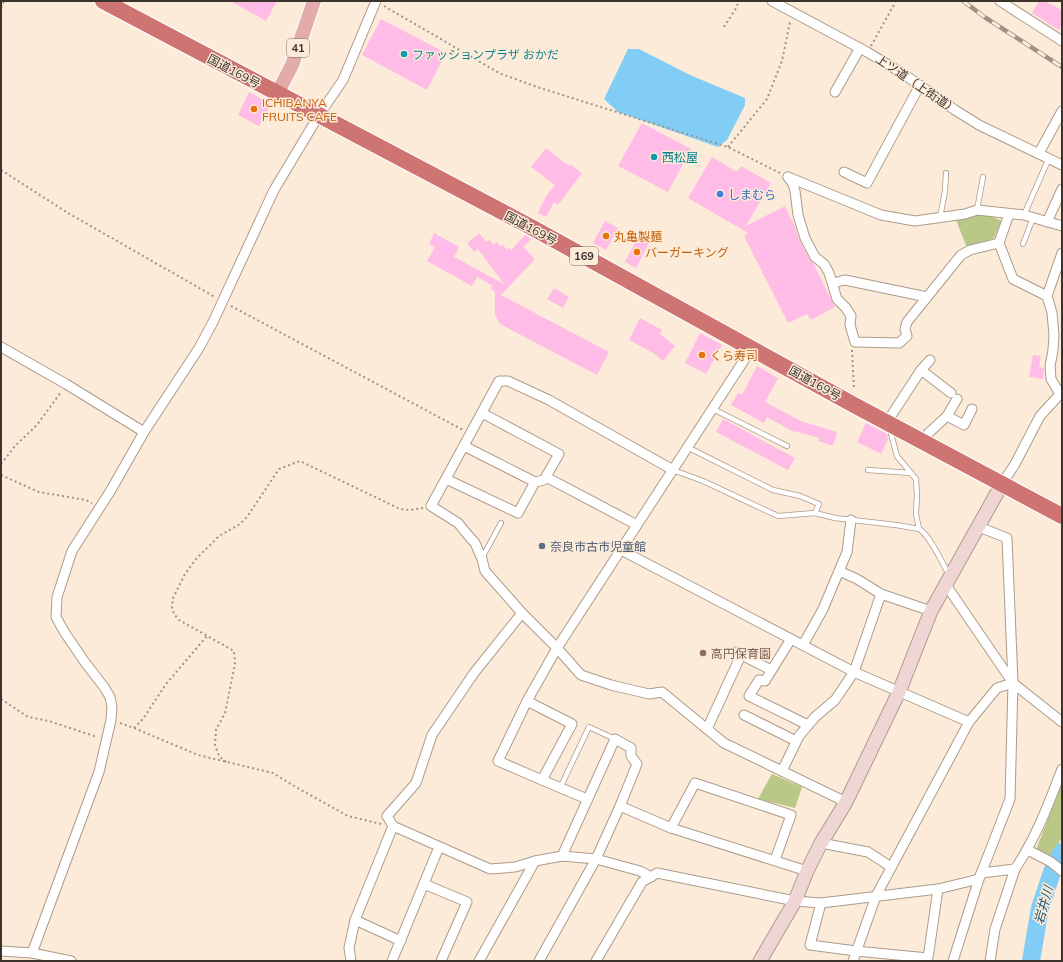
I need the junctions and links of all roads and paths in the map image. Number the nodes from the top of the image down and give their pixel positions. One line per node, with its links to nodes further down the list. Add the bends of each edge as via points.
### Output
1 (4, 1): 10 (path)
2 (103, 1): 17 (highway, 国道169号 / 169)
3 (314, 1): 17 (main road, 41, via 292,65)
4 (376, 1): 19 (street, via 343,80); 20 (path, via 499,73)
5 (739, 1): 12 (path)
6 (896, 1): 14 (path, via 886,22)
7 (1000, 1): 9 (street)
8 (778, 2): 11 (street, 上ツ道（上街道）)
9 (1014, 5): 13 (street)
10 (1, 8)
11 (793, 12): 14 (street, 上ツ道（上街道）); 20 (path, via 782,61 767,99)
12 (724, 27)
13 (1062, 40)
14 (864, 50): 15 (street, 上ツ道（上街道）); 16 (street)
15 (920, 85): 21 (street, 上ツ道（上街道）, via 979,125); 25 (street, via 867,183)
16 (836, 92)
17 (277, 94): 19 (highway, 国道169号 / 169)
18 (1062, 111): 21 (street)
19 (319, 115): 42 (street, via 274,190); 45 (highway, 国道169号 / 169)
20 (728, 147): 27 (path)
21 (1039, 153): 22 (street, 上ツ道（上街道）)
22 (1049, 158): 23 (street, 上ツ道（上街道）); 33 (lane)
23 (1062, 165)
24 (1, 170): 42 (path, via 68,213)
25 (844, 172)
26 (946, 174): 32 (lane)
27 (788, 177): 32 (street, via 881,215 914,221); 39 (street, via 795,191 798,215 805,238 815,257 824,264)
28 (983, 177): 30 (lane)
29 (1062, 189): 34 (street)
30 (977, 210): 31 (street); 32 (street)
31 (1009, 214): 33 (street); 36 (street)
32 (940, 217)
33 (1028, 217): 34 (street); 37 (lane)
34 (1047, 222): 35 (street)
35 (1062, 226)
36 (999, 243): 40 (street, via 1013,279); 41 (street, via 970,250 961,255)
37 (1023, 244)
38 (1062, 253): 40 (street)
39 (833, 283): 41 (street, via 845,280); 43 (street, via 837,298 851,316 850,325)
40 (1047, 296): 49 (street, via 1054,335 1051,379)
41 (927, 297): 43 (street, via 907,322 906,336 898,343)
42 (222, 302): 56 (street, via 199,348); 57 (path)
43 (855, 342): 50 (path, via 852,344)
44 (1, 347): 48 (street)
45 (752, 348): 50 (highway, 国道169号 / 169); 51 (street)
46 (930, 360): 47 (street)
47 (921, 370): 54 (street, via 954,396); 55 (street)
48 (66, 384): 56 (street); 62 (path, via 37,425)
49 (1061, 393): 70 (street, via 1040,416)
50 (854, 405): 55 (highway, 国道169号 / 169)
51 (713, 409): 60 (lane); 61 (street)
52 (972, 409): 54 (street, via 964,425)
53 (482, 412): 57 (street); 63 (street, via 499,381 508,381 549,400); 67 (street, via 559,454)
54 (947, 416): 58 (street)
55 (887, 422): 58 (highway, 国道169号 / 169); 65 (lane, via 897,456)
56 (144, 432): 71 (street)
57 (470, 434): 59 (street)
58 (921, 440): 70 (highway, 国道169号 / 169)
59 (464, 446): 68 (street); 69 (street)
60 (787, 446)
61 (689, 448): 63 (street); 73 (lane, via 773,490 800,496 819,504)
62 (1, 464)
63 (673, 470): 73 (lane, via 778,516); 77 (street)
64 (868, 470): 65 (lane)
65 (911, 473): 79 (lane, via 916,479 916,514)
66 (1, 475): 71 (path, via 39,492 86,500)
67 (546, 477): 69 (street); 77 (street)
68 (446, 479): 69 (street, via 518,513); 72 (street)
69 (535, 482)
70 (1002, 484): 74 (highway, 国道169号 / 169); 78 (street)
71 (101, 506): 98 (street, via 72,550 57,597 56,616 110,697)
72 (431, 506): 81 (street, via 458,524 475,543); 87 (path, via 400,509 300,461 279,469 247,517 219,536 196,560 172,598 174,614 179,620)
73 (815, 513): 75 (lane)
74 (1061, 513)
75 (851, 520): 79 (lane); 82 (street, via 847,552)
76 (501, 523): 81 (lane)
77 (637, 525): 80 (street)
78 (979, 527): 83 (street); 93 (street, via 1007,538)
79 (919, 529): 83 (lane, via 927,537)
80 (621, 550): 88 (street); 90 (street)
81 (482, 559): 86 (street, via 485,570)
82 (839, 571): 84 (street); 89 (street, via 823,609)
83 (948, 581): 85 (street); 93 (street)
84 (881, 594): 85 (street); 92 (street)
85 (931, 611): 94 (street)
86 (522, 613): 90 (street); 115 (street, via 474,673 432,735 416,783 387,816)
87 (207, 636): 102 (path, via 166,684); 107 (path, via 234,651 235,664 225,712 216,730 215,745 219,756)
88 (791, 639): 89 (street); 91 (street)
89 (803, 645): 92 (street)
90 (557, 648): 96 (street); 103 (street, via 581,675 611,686 649,694 662,692)
91 (771, 670): 101 (street, via 765,681 759,680 749,696); 103 (street, via 738,654)
92 (854, 672): 94 (street); 101 (street, via 836,700)
93 (1013, 683): 99 (street, via 997,688); 100 (street); 128 (street, via 1010,799)
94 (899, 692): 99 (street); 113 (street)
95 (1, 699): 105 (path, via 28,716)
96 (527, 701): 110 (street, via 572,724); 110 (street, via 498,761)
97 (744, 715): 106 (street)
98 (111, 720): 102 (path); 105 (street)
99 (969, 722): 124 (street)
100 (1062, 722)
101 (808, 725): 106 (street)
102 (134, 728): 107 (path, via 198,756)
103 (707, 729): 109 (street, via 724,743)
104 (614, 738): 111 (lane, via 589,727); 112 (street); 114 (street, via 631,748 631,756 637,764)
105 (107, 740): 139 (street, via 99,772)
106 (796, 741): 109 (street)
107 (226, 762): 115 (path, via 273,773 348,816)
108 (1062, 769): 119 (street)
109 (782, 771): 113 (street)
110 (542, 780): 111 (street)
111 (560, 788): 112 (street)
112 (587, 799): 120 (street)
113 (846, 802): 117 (street)
114 (620, 806): 116 (street); 121 (street)
115 (394, 826): 118 (street); 135 (street)
116 (671, 828): 122 (street); 122 (street, via 695,783 791,815)
117 (821, 843): 124 (street, via 868,852); 126 (street)
118 (439, 847): 123 (street, via 490,869 515,867); 130 (street)
119 (1028, 850): 125 (street); 127 (street)
120 (562, 856): 121 (street); 123 (street)
121 (596, 859): 129 (street, via 640,871); 145 (street)
122 (775, 860): 126 (street)
123 (535, 861): 144 (street)
124 (891, 867): 132 (street)
125 (1015, 869): 128 (street); 150 (street, via 995,929)
126 (807, 871): 133 (street)
127 (1062, 871)
128 (980, 876): 131 (street); 149 (street)
129 (651, 877): 133 (street, via 657,873); 146 (street, via 642,882)
130 (424, 884): 136 (street); 143 (street, via 467,902)
131 (938, 889): 132 (street); 138 (street, via 928,958)
132 (876, 896): 134 (street); 138 (street)
133 (796, 901): 134 (street); 147 (street)
134 (821, 902): 138 (street, via 810,945)
135 (355, 920): 136 (street); 141 (street, via 349,948)
136 (400, 941): 142 (street)
137 (1, 951): 139 (street)
138 (856, 951): 148 (street)
139 (32, 953): 140 (street)
140 (71, 961)
141 (351, 961)
142 (392, 961)
143 (441, 961)
144 (479, 961)
145 (539, 961)
146 (596, 961)
147 (760, 961)
148 (853, 961)
149 (953, 961)
150 (990, 961)

